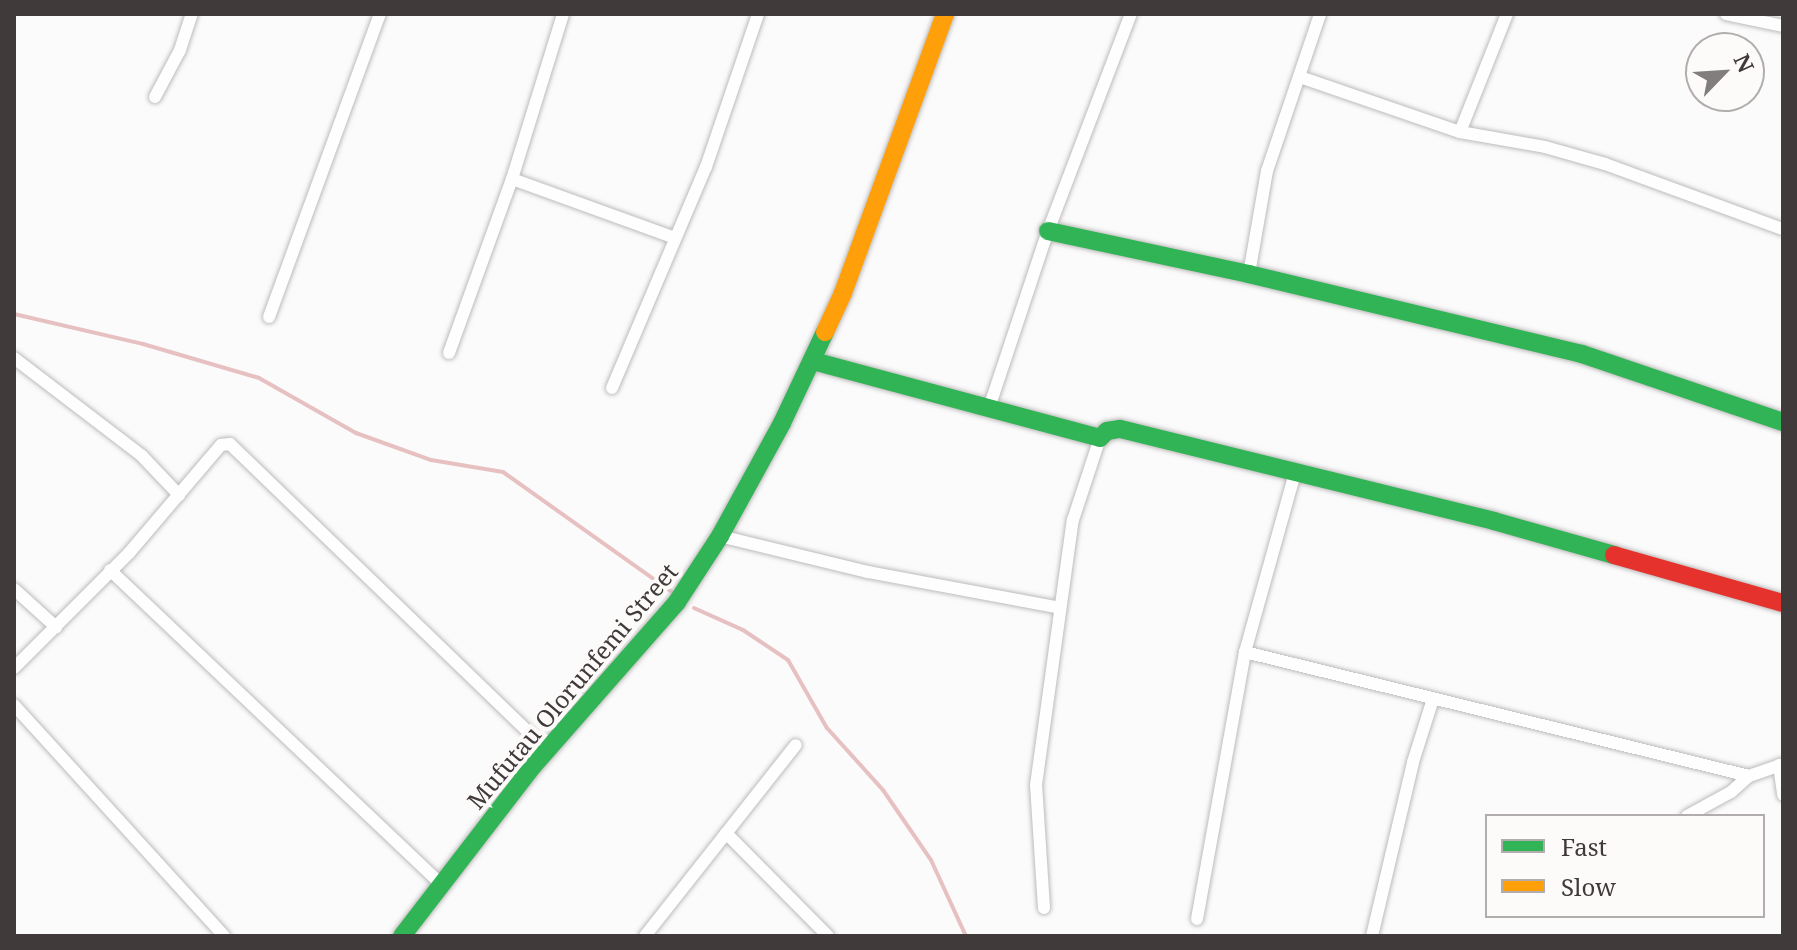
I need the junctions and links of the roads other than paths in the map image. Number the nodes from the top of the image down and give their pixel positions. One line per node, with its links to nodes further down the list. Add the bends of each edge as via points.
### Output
1 (192, 14): 12 (street)
2 (380, 14): 19 (street)
3 (563, 14): 14 (street)
4 (758, 14): 17 (street, via 706,167)
5 (945, 14): 22 (street, Mufutau Olorunfemi Street)
6 (1131, 14): 16 (street)
7 (1320, 14): 11 (street)
8 (1507, 14): 13 (street)
9 (1726, 14): 10 (street)
10 (1783, 26)
11 (1300, 77): 13 (street); 18 (street, via 1267,171)
12 (155, 97)
13 (1460, 132): 15 (street, via 1583,157)
14 (512, 179): 17 (street); 20 (street)
15 (1783, 229)
16 (1048, 231): 18 (street); 24 (street)
17 (675, 238): 23 (street)
18 (1249, 274): 25 (street, via 1582,354)
19 (269, 317)
20 (449, 353)
21 (14, 358): 28 (street, via 142,456)
22 (813, 361): 24 (street); 29 (street, Mufutau Olorunfemi Street)
23 (612, 388)
24 (989, 408): 26 (street)
25 (1783, 422)
26 (1100, 438): 27 (street, via 1120,429); 33 (street, via 1073,520)
27 (1295, 473): 32 (street, via 1494,521); 35 (street)
28 (179, 495): 30 (street); 40 (street, via 221,445 230,444)
29 (720, 536): 33 (street, via 868,572); 40 (street, Mufutau Olorunfemi Street, via 677,602)
30 (110, 570): 34 (street); 46 (street)
31 (14, 589): 34 (street)
32 (1783, 603)
33 (1060, 608): 47 (street, via 1036,785)
34 (56, 627): 36 (street)
35 (1245, 652): 37 (street); 48 (street)
36 (14, 668)
37 (1433, 699): 42 (street); 53 (street)
38 (14, 705): 49 (street)
39 (796, 745): 45 (street)
40 (547, 750): 46 (street, Mufutau Olorunfemi Street)
41 (1781, 764): 42 (street); 43 (street)
42 (1749, 776): 44 (street)
43 (1783, 795)
44 (1691, 814)
45 (726, 833): 51 (street); 52 (street)
46 (442, 885): 50 (street, Mufutau Olorunfemi Street)
47 (1044, 908)
48 (1197, 919)
49 (224, 936)
50 (402, 936)
51 (645, 936)
52 (828, 936)
53 (1372, 936)

